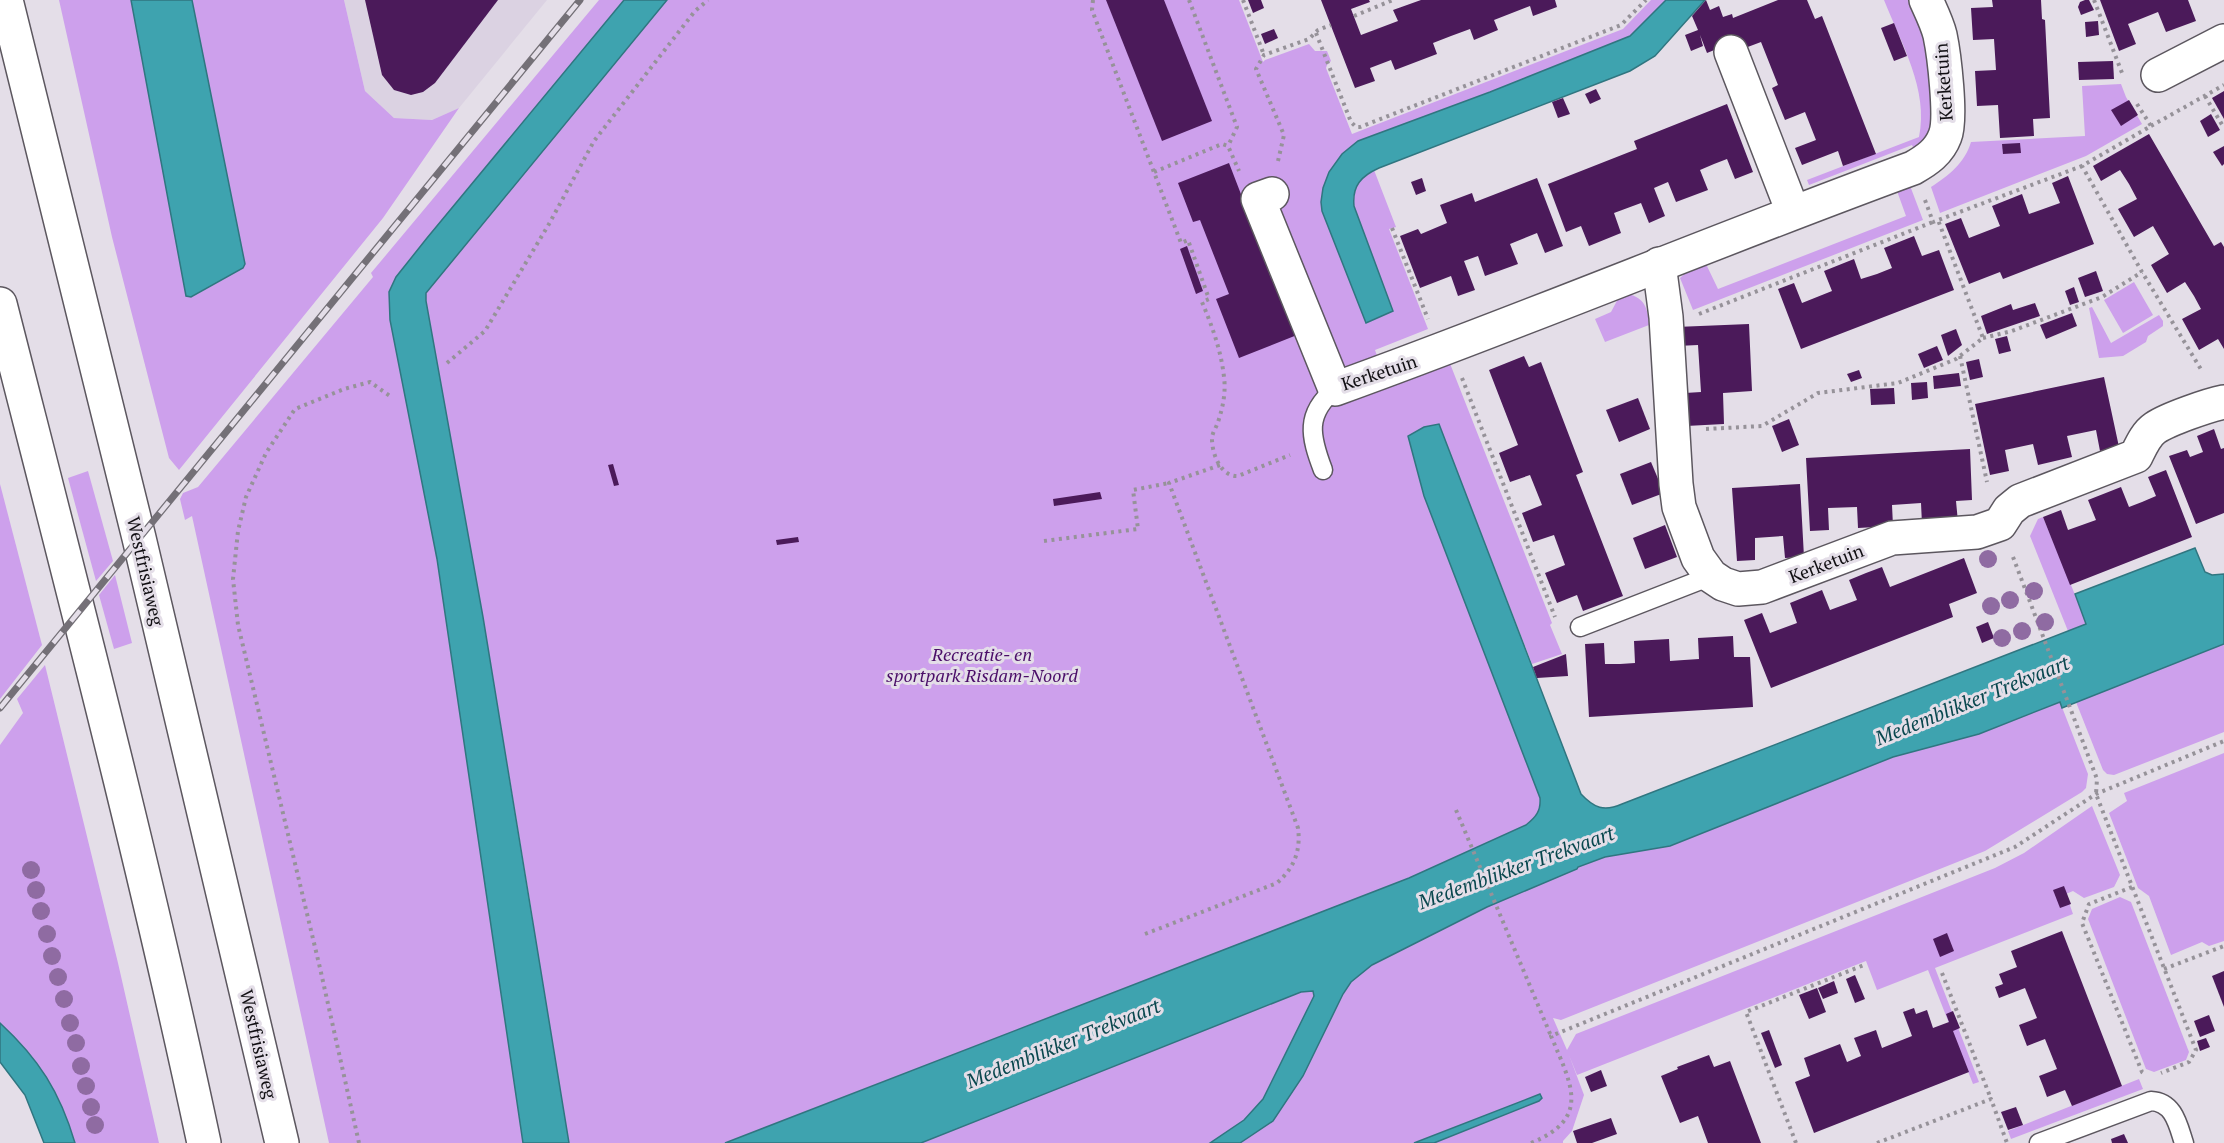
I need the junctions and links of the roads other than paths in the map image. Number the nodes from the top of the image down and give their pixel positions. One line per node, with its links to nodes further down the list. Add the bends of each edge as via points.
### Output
1 (6, 0): 16 (main road, Westfrisiaweg, via 139,538)
2 (1926, 0): 7 (main road, Kerketuin, via 1944,56 1946,134 1938,150 1913,168)
3 (2224, 41): 5 (main road)
4 (1731, 52): 7 (main road)
5 (2158, 75)
6 (1265, 196): 10 (main road, Kerketuin)
7 (1793, 212): 8 (main road, Kerketuin)
8 (1659, 264): 10 (main road, Kerketuin); 13 (main road, via 1679,507 1698,558)
9 (0, 304): 15 (main road, via 79,611)
10 (1335, 388): 12 (lane, via 1316,410 1311,428 1313,446)
11 (2223, 403): 13 (main road, Kerketuin, via 2155,428 2136,456 2020,501 2000,524 1977,532 1892,538 1762,587 1738,589)
12 (1323, 470)
13 (1711, 576): 14 (lane)
14 (1580, 627)
15 (204, 1143)
16 (282, 1143)
17 (2039, 1143): 18 (lane, via 2143,1103 2160,1102 2174,1114)
18 (2184, 1143)

